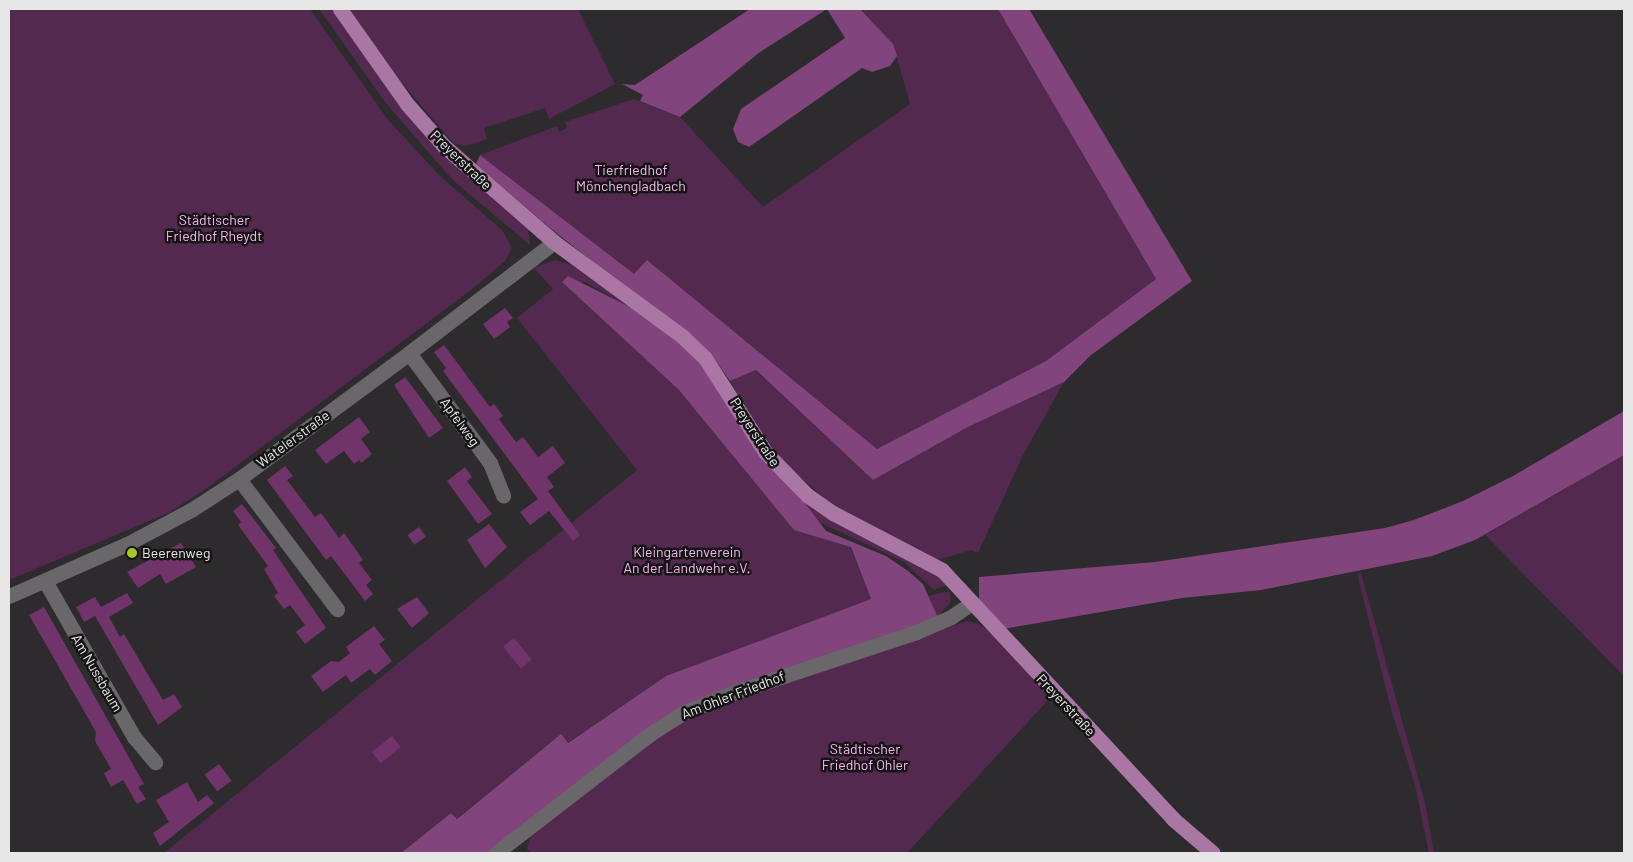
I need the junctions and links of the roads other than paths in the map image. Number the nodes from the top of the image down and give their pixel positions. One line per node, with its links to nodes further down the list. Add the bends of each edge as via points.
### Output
1 (340, 9): 2 (main road, Preyerstraße, via 407,104 444,146)
2 (554, 242): 3 (street, Watelerstraße); 8 (main road, Preyerstraße, via 671,328 705,358 766,453 807,495 847,520 930,561)
3 (409, 354): 4 (street, Watelerstraße); 5 (street, Apfelweg, via 490,463)
4 (240, 479): 6 (street, Watelerstraße, via 148,534); 9 (street)
5 (503, 495)
6 (45, 581): 7 (street, Watelerstraße); 10 (street, Am Nussbaum, via 134,737)
7 (9, 596)
8 (972, 603): 11 (street, Am Ohler Friedhof, via 951,617 916,632 735,692 685,712 650,733); 12 (main road, Preyerstraße, via 1173,819)
9 (337, 609)
10 (155, 762)
11 (496, 853)
12 (1213, 853)

